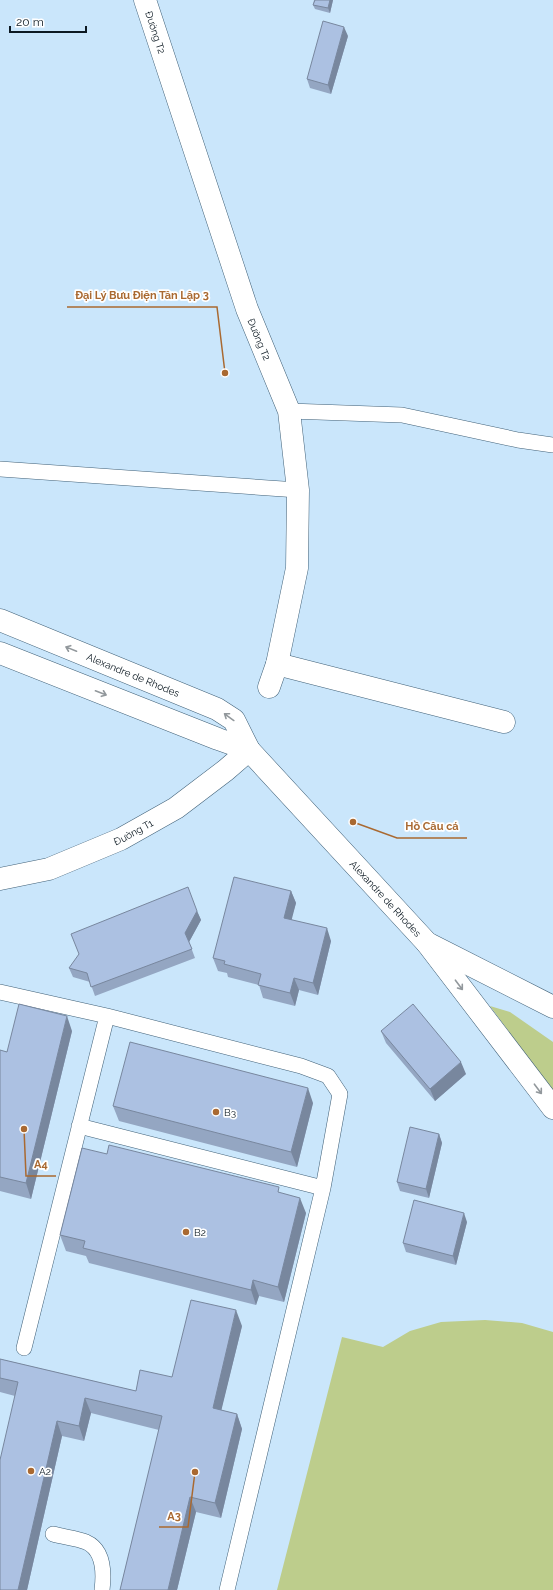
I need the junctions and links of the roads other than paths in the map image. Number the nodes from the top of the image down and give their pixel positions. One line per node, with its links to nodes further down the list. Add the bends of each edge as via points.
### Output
1 (145, 0): 2 (street, Đường T2, via 247,309)
2 (289, 411): 3 (lane, via 402,416 518,440); 5 (street, Đường T2)
3 (553, 444)
4 (0, 470): 5 (lane)
5 (298, 490): 8 (street, Đường T2, via 297,568)
6 (0, 620): 11 (street, Alexandre de Rhodes, one-way to 6, via 234,720 218,710)
7 (0, 653): 11 (street, Alexandre de Rhodes, one-way to 11)
8 (277, 664): 9 (street, Đường T2); 10 (street)
9 (269, 687)
10 (504, 722)
11 (249, 750): 12 (street, Đường T1, via 176,808 121,839 49,869); 13 (street, Alexandre de Rhodes)
12 (0, 879)
13 (427, 943): 15 (street, Alexandre de Rhodes); 17 (street, one-way to 17)
14 (0, 992): 16 (lane)
15 (553, 1006)
16 (107, 1016): 18 (lane); 19 (lane, via 301,1066 328,1076 340,1094)
17 (553, 1108)
18 (79, 1126): 19 (lane); 20 (lane)
19 (323, 1188): 23 (lane)
20 (24, 1348)
21 (53, 1534): 22 (lane, via 86,1542 94,1548 103,1569)
22 (102, 1590)
23 (227, 1590)

